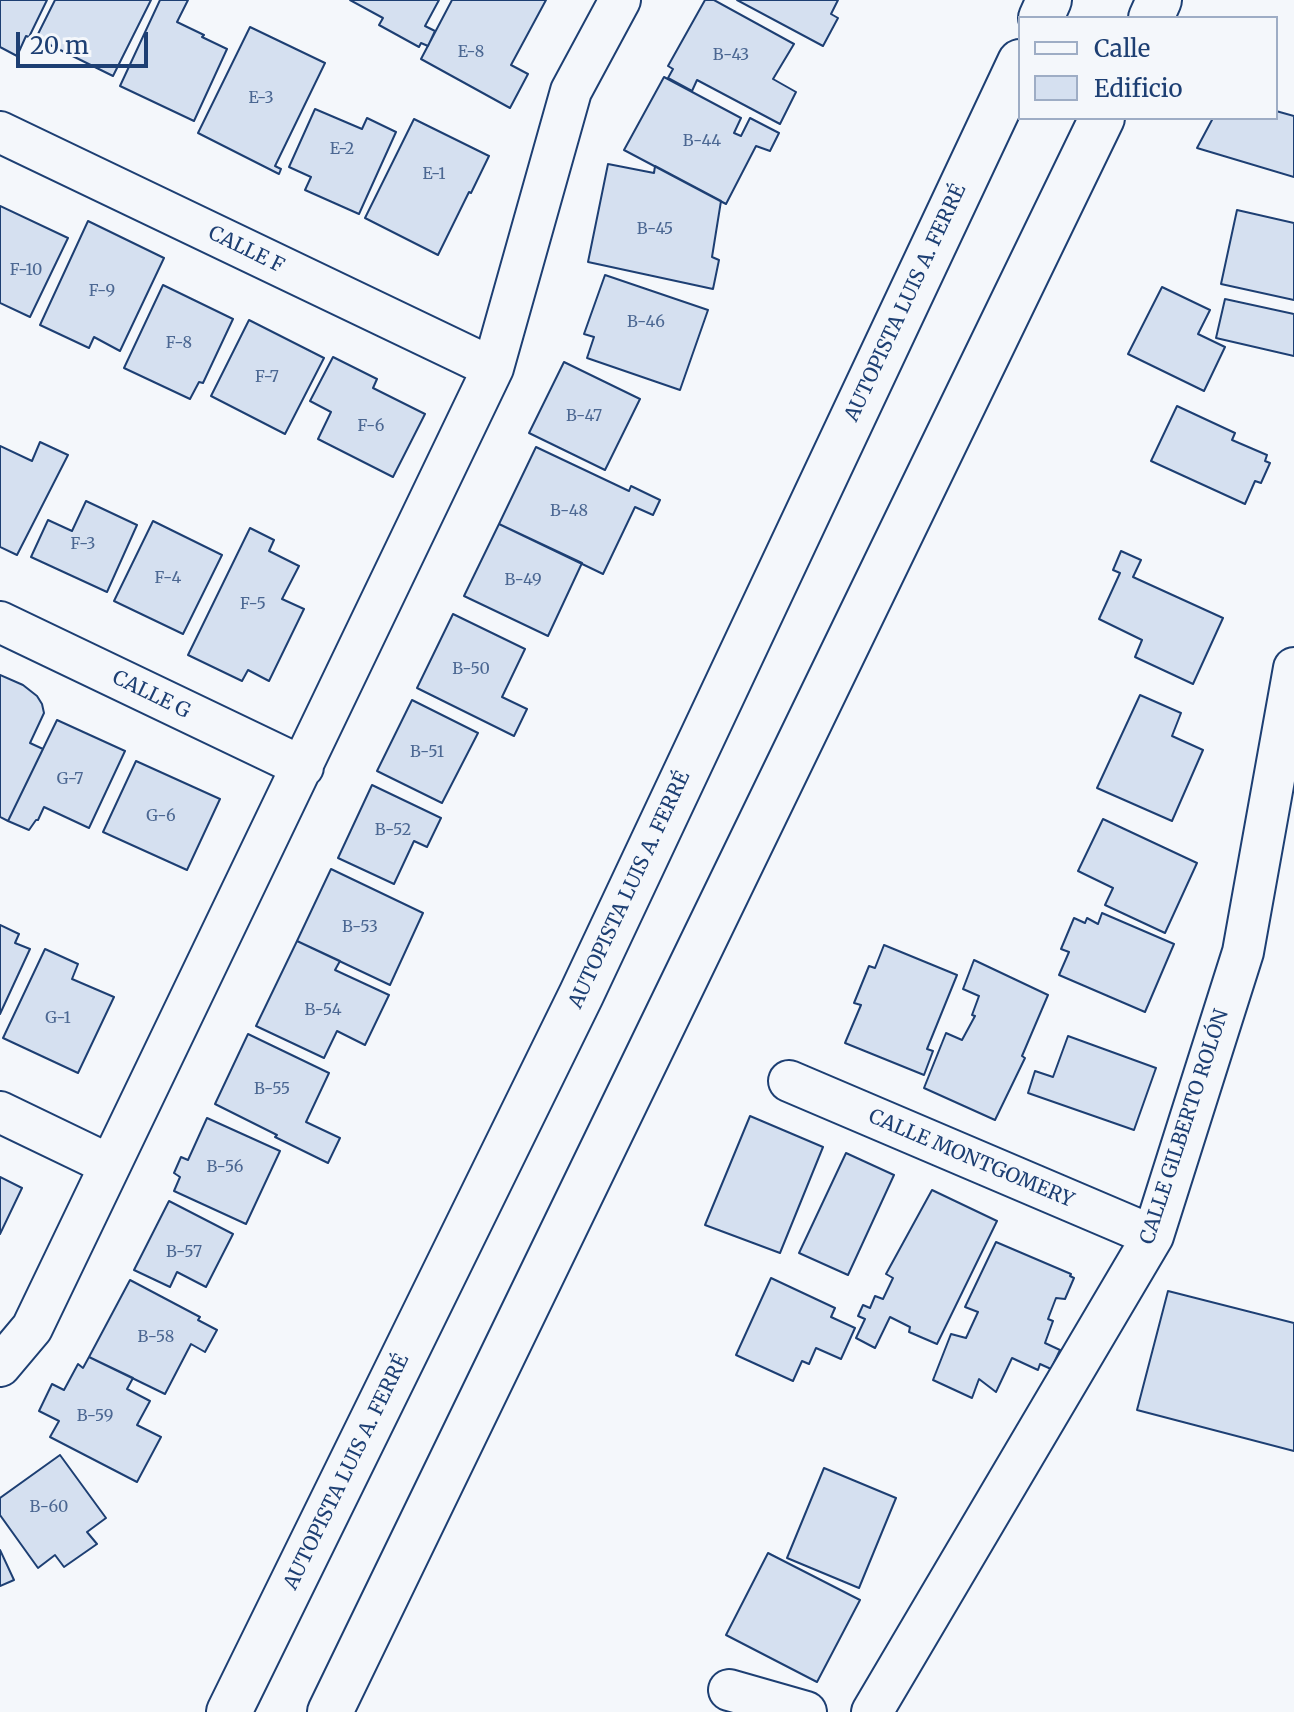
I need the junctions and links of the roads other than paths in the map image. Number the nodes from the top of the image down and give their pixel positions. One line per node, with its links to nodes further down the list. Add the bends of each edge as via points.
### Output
1 (620, 0): 5 (street, via 571,91)
2 (1018, 66): 15 (highway, AUTOPISTA LUIS A. FERRÉ, via 581,995)
3 (1101, 120): 16 (highway)
4 (0, 132): 5 (street, CALLE F)
5 (493, 368): 8 (street)
6 (0, 622): 8 (street, CALLE G)
7 (1294, 668): 12 (street, CALLE GILBERTO ROLÓN, via 1243,952)
8 (303, 767): 11 (street)
9 (789, 1081): 12 (street, CALLE MONTGOMERY)
10 (0, 1112): 11 (street)
11 (110, 1165): 13 (street, via 32,1328)
12 (1153, 1236): 18 (street, CALLE GILBERTO ROLÓN)
13 (0, 1366)
14 (729, 1690): 17 (street)
15 (229, 1712)
16 (330, 1712)
17 (806, 1712)
18 (872, 1712)

